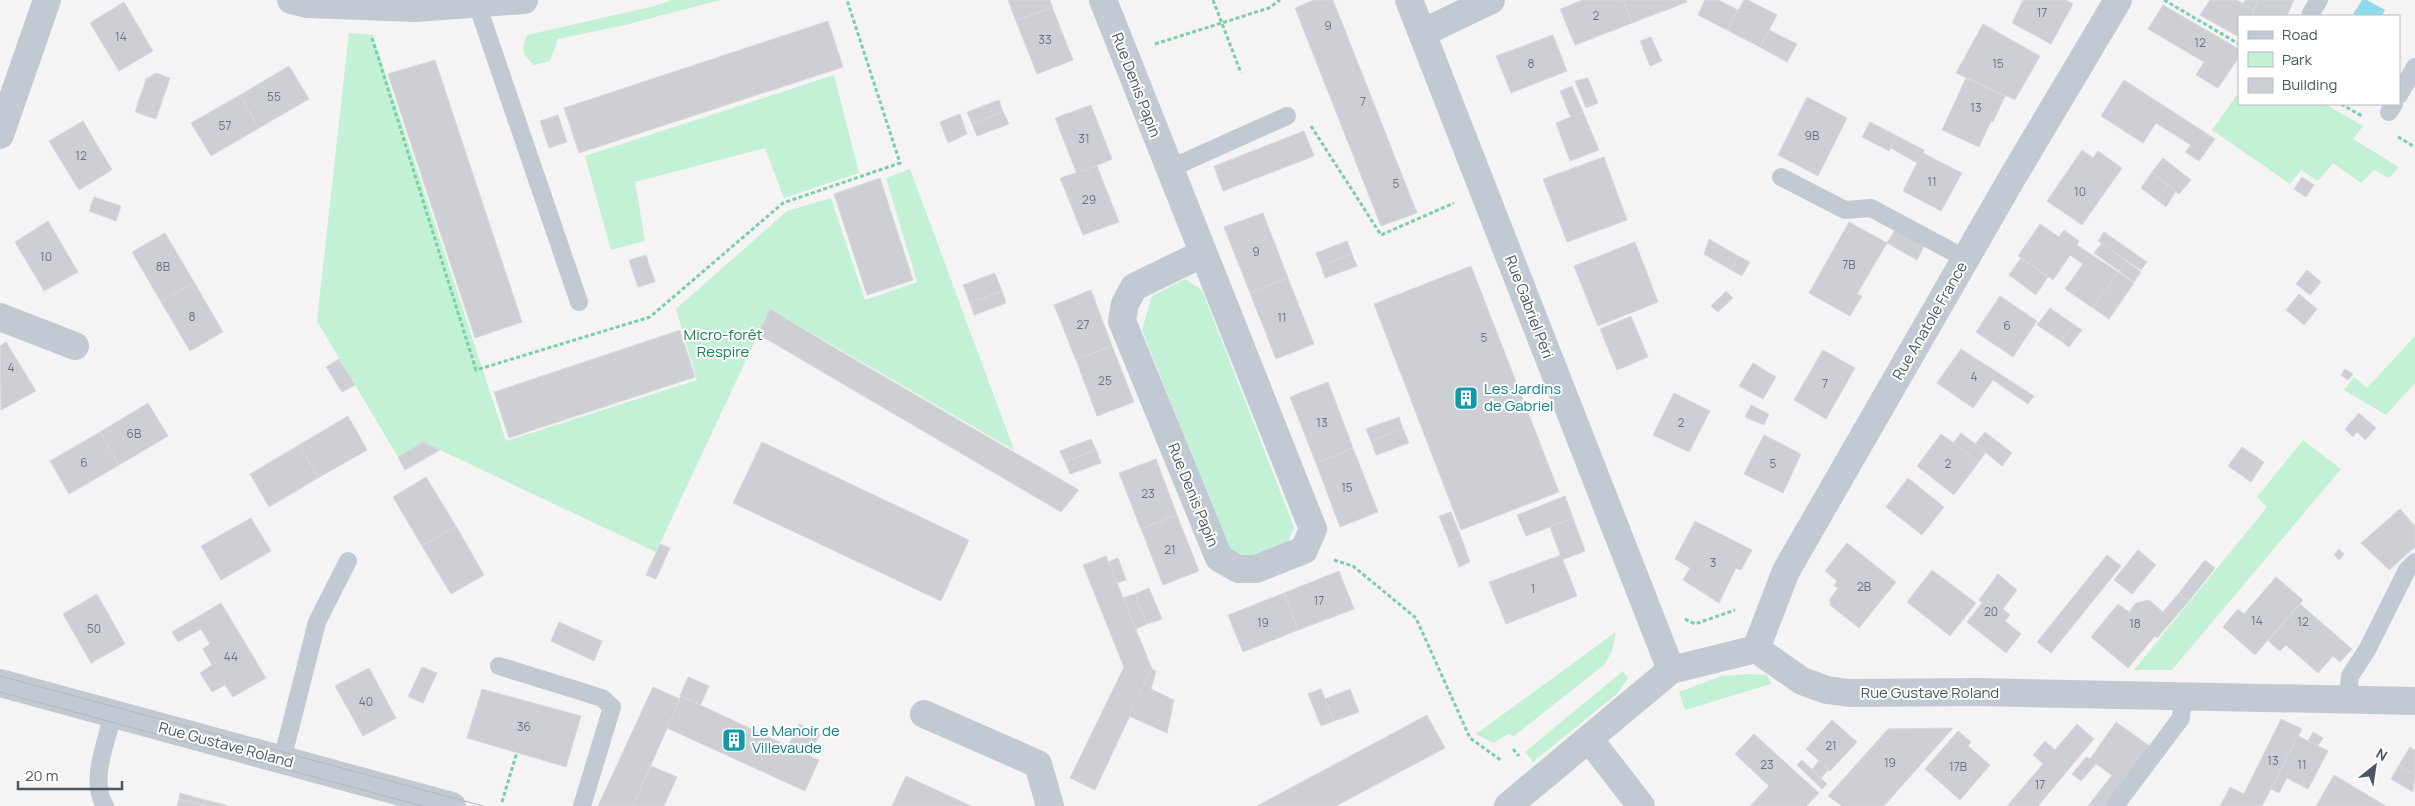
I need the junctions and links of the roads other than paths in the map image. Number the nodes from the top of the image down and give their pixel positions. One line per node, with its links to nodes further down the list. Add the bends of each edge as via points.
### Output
1 (47, 0): 13 (street)
2 (291, 0): 8 (street, via 308,4 416,8)
3 (524, 0): 8 (street)
4 (1103, 0): 14 (street, Rue Denis Papin)
5 (1409, 0): 9 (street, Rue Gabriel Péri)
6 (1491, 0): 9 (street)
7 (2118, 0): 17 (street, Rue Anatole France)
8 (477, 4): 18 (lane)
9 (1422, 33): 25 (street, Rue Gabriel Péri)
10 (2415, 67): 11 (lane)
11 (2400, 93)
12 (1287, 116): 14 (lane)
13 (0, 135)
14 (1169, 169): 16 (street, Rue Denis Papin)
15 (1781, 178): 17 (lane, via 1844,210 1871,208)
16 (1202, 254): 16 (street, Rue Denis Papin, via 1134,287 1124,304 1122,321 1219,558 1238,569 1256,569 1304,550 1313,529)
17 (1966, 258): 23 (street, Rue Anatole France, via 1786,571)
18 (579, 302)
19 (0, 317): 20 (street)
20 (75, 346)
21 (348, 561): 33 (lane, via 317,622)
22 (2415, 562): 28 (lane, via 2350,676)
23 (1756, 650): 25 (street); 27 (street, Rue Gustave Roland, via 1802,681 1827,690)
24 (499, 666): 36 (lane, via 602,698 612,707)
25 (1671, 670): 32 (street)
26 (0, 683): 30 (street, Rue Gustave Roland)
27 (2183, 697): 28 (street, Rue Gustave Roland); 40 (lane, via 2181,718)
28 (2348, 700): 29 (street, Rue Gustave Roland)
29 (2415, 701)
30 (113, 714): 33 (street, Rue Gustave Roland); 34 (lane, via 99,777 100,797)
31 (924, 714): 37 (street, via 1038,764)
32 (1590, 740): 38 (street); 39 (street)
33 (282, 760): 35 (street, Rue Gustave Roland)
34 (105, 806)
35 (452, 806)
36 (582, 806)
37 (1050, 806)
38 (1508, 806)
39 (1641, 806)
40 (2115, 806)

